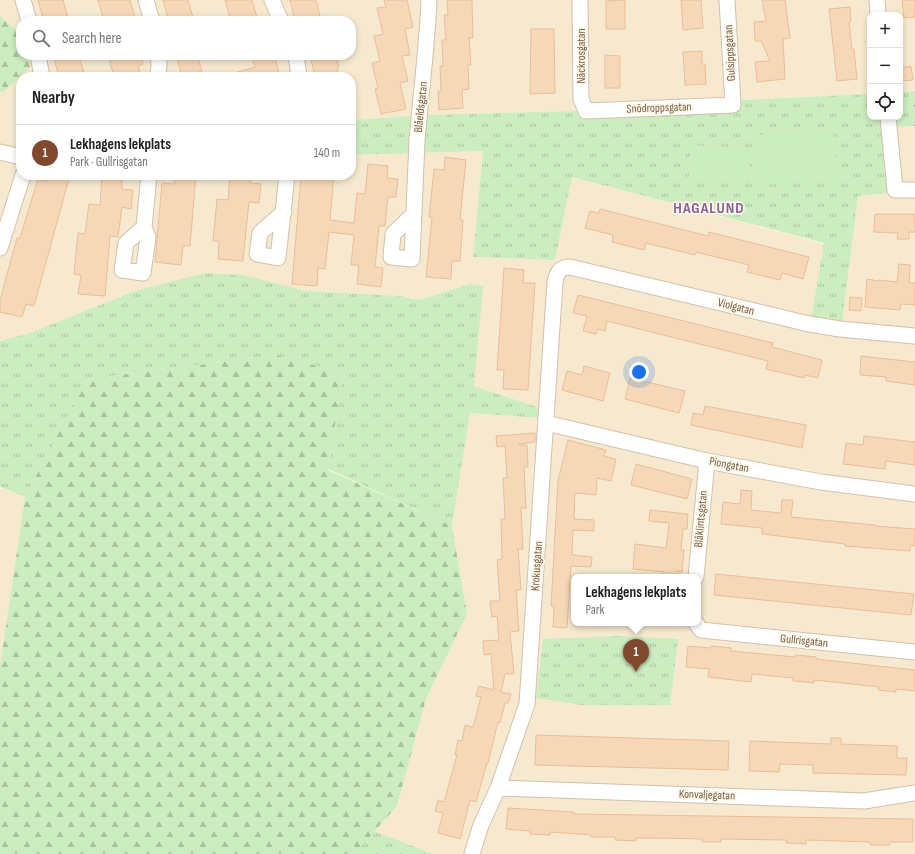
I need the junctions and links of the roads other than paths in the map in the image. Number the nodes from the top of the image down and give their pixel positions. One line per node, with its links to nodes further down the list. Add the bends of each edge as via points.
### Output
1 (23, 0): 9 (street)
2 (146, 0): 10 (street)
3 (272, 0): 11 (street)
4 (429, 0): 28 (street, Blåeldsgatan, via 417,140)
5 (580, 0): 19 (street, Näckrosgatan, via 581,99)
6 (727, 0): 18 (street, Gulsippsgatan)
7 (877, 0): 8 (street)
8 (878, 12)
9 (28, 16)
10 (151, 16)
11 (279, 16)
12 (39, 60): 15 (street)
13 (158, 60): 16 (street)
14 (296, 60): 17 (street)
15 (41, 72)
16 (158, 72)
17 (298, 72)
18 (733, 105): 19 (street, Snödroppsgatan)
19 (586, 112)
20 (888, 120): 26 (street, via 895,190)
21 (0, 152): 22 (street)
22 (16, 156)
23 (21, 180): 30 (street)
24 (149, 180): 29 (street)
25 (287, 180): 27 (street)
26 (915, 190)
27 (284, 212)
28 (414, 214)
29 (144, 227)
30 (0, 248)
31 (560, 269): 32 (street, Violgatan, via 570,267 809,324); 33 (street, Krokusgatan, via 555,282)
32 (915, 336)
33 (546, 423): 34 (street, Piongatan); 39 (street, Krokusgatan, via 527,704)
34 (707, 461): 35 (street, Piongatan, via 821,482); 36 (street, Blåklintsgatan)
35 (915, 494)
36 (696, 574)
37 (698, 626): 38 (street, Gullrisgatan, via 701,630)
38 (915, 652)
39 (498, 788): 40 (street, Konvaljegatan, via 864,801); 41 (street, Krokusgatan, via 481,825)
40 (915, 793)
41 (472, 854)

